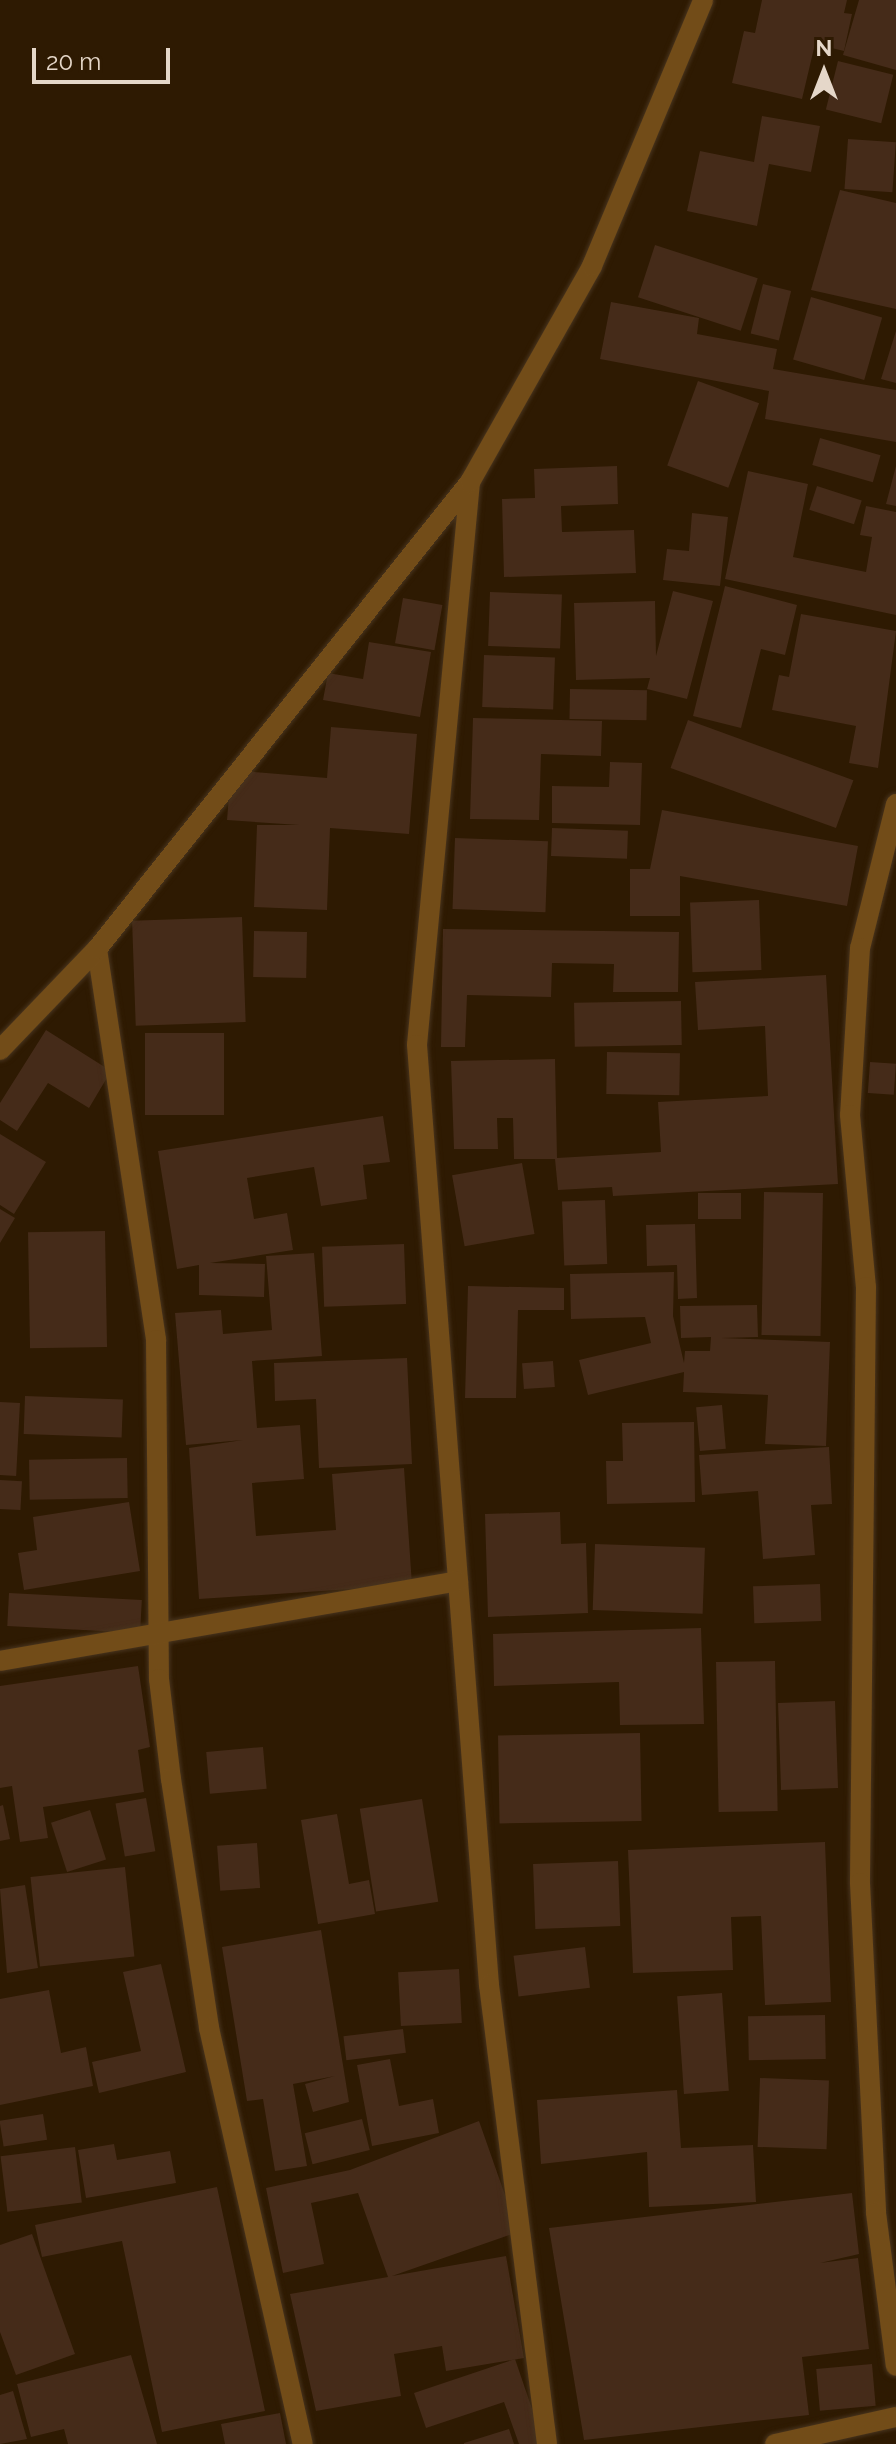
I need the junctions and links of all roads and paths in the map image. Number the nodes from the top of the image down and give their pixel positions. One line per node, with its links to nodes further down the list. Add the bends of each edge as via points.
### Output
1 (703, 0): 2 (street, via 592,266)
2 (470, 482): 4 (street); 6 (street, via 417,1045)
3 (896, 804): 9 (street, via 860,948 850,1115 866,1287 860,1883 876,2213)
4 (97, 949): 5 (street); 7 (street, via 156,1340)
5 (0, 1050)
6 (458, 1581): 7 (street); 12 (street, via 489,1985)
7 (159, 1633): 8 (street); 11 (street, via 171,1779 209,2028)
8 (0, 1661)
9 (896, 2366)
10 (896, 2417): 13 (street)
11 (303, 2444)
12 (547, 2444)
13 (775, 2444)

